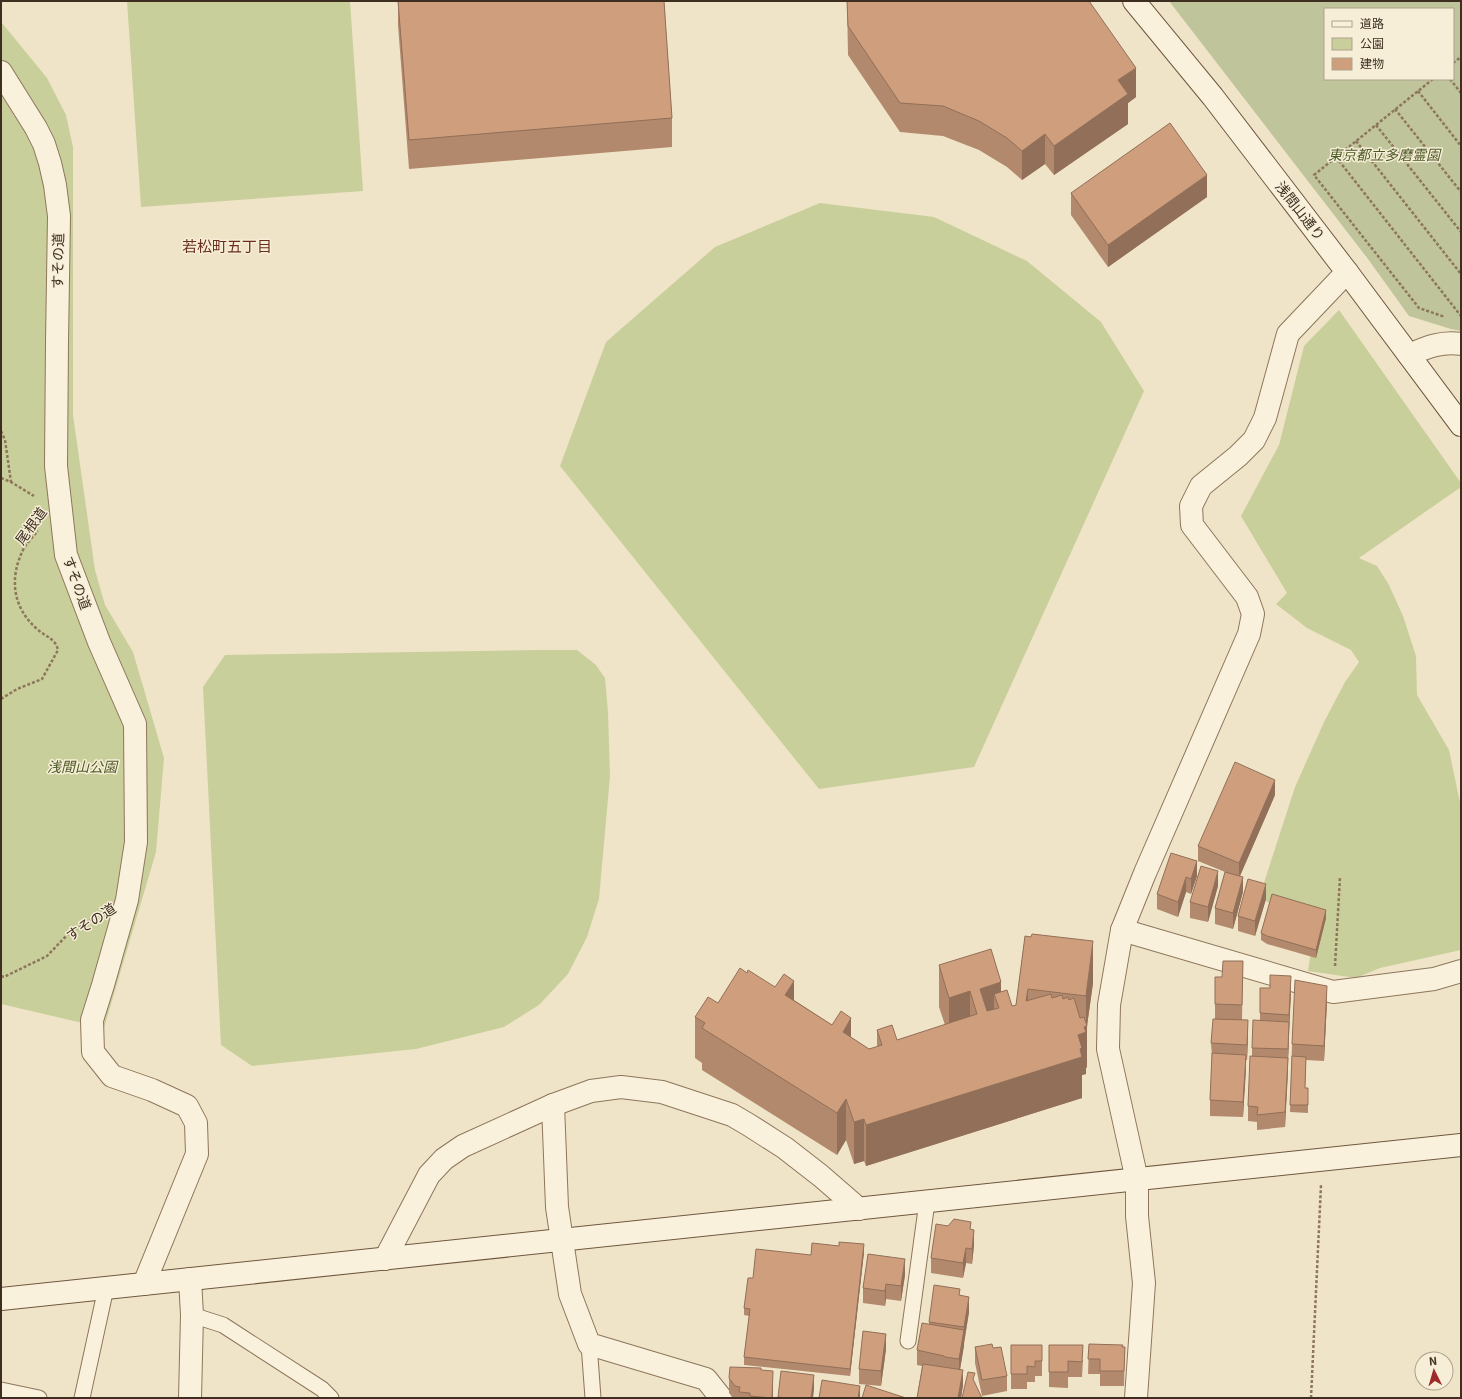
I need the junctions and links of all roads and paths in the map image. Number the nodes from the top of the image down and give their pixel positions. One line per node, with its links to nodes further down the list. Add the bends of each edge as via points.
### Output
1 (1134, 1): 14 (street, 浅間山通り, via 1213,97)
2 (1, 72): 24 (street, すその道, via 44,144 55,185 59,216 56,342 56,466)
3 (1432, 80): 5 (path)
4 (1451, 80): 6 (path)
5 (1418, 91): 7 (path); 10 (path)
6 (1461, 93)
7 (1395, 109): 8 (path); 12 (path)
8 (1376, 125): 9 (path); 13 (path)
9 (1356, 141): 11 (path); 15 (path)
10 (1461, 146)
11 (1336, 157): 16 (path); 17 (path, via 1314,175 1419,308)
12 (1461, 192)
13 (1461, 232)
14 (1347, 272): 19 (street, 浅間山通り); 28 (street, via 1288,334 1265,418 1254,440 1201,486 1191,506 1192,525 1247,597 1253,614 1249,634)
15 (1461, 274)
16 (1461, 316)
17 (1448, 318)
18 (1461, 344): 19 (street, via 1449,342)
19 (1409, 354): 20 (street, 浅間山通り)
20 (1461, 425)
21 (1, 431): 23 (path, via 5,440)
22 (1, 478): 23 (path)
23 (11, 482): 24 (path)
24 (59, 510): 25 (path, 尾根道, via 24,548 14,587 20,610 37,629 56,642 58,650 42,679); 27 (street, すその道, via 66,555 99,642 136,724 136,842)
25 (1, 699)
26 (1340, 877): 31 (path)
27 (127, 900): 30 (path, すその道, via 70,932 47,956 4,977); 41 (street, via 92,1020 93,1052 112,1076 187,1106 196,1124 197,1154)
28 (1122, 930): 31 (street); 35 (street, via 1108,1005 1108,1049)
29 (1461, 972): 31 (street, via 1434,979)
30 (1, 976)
31 (1333, 992)
32 (553, 1105): 37 (street, via 591,1091 621,1087 662,1092 732,1115 784,1148); 38 (street, via 557,1207); 39 (street, via 462,1146 444,1158 429,1175)
33 (1461, 1145): 34 (street)
34 (1323, 1160): 35 (street); 55 (path)
35 (1137, 1180): 36 (street); 54 (street, via 1137,1216 1144,1283)
36 (927, 1202): 37 (street); 45 (lane)
37 (859, 1209): 38 (street)
38 (562, 1240): 39 (street); 46 (street, via 570,1294)
39 (385, 1259): 40 (street)
40 (190, 1280): 41 (street); 44 (street)
41 (144, 1284): 42 (street)
42 (106, 1288): 43 (street); 49 (lane)
43 (1, 1299)
44 (192, 1315): 50 (street); 51 (lane, via 223,1325 322,1389)
45 (908, 1341)
46 (589, 1344): 52 (lane); 53 (street, via 706,1379)
47 (1, 1390): 48 (lane)
48 (39, 1398)
49 (82, 1398)
50 (190, 1398)
51 (331, 1398)
52 (593, 1398)
53 (721, 1398)
54 (1136, 1398)
55 (1311, 1398)

